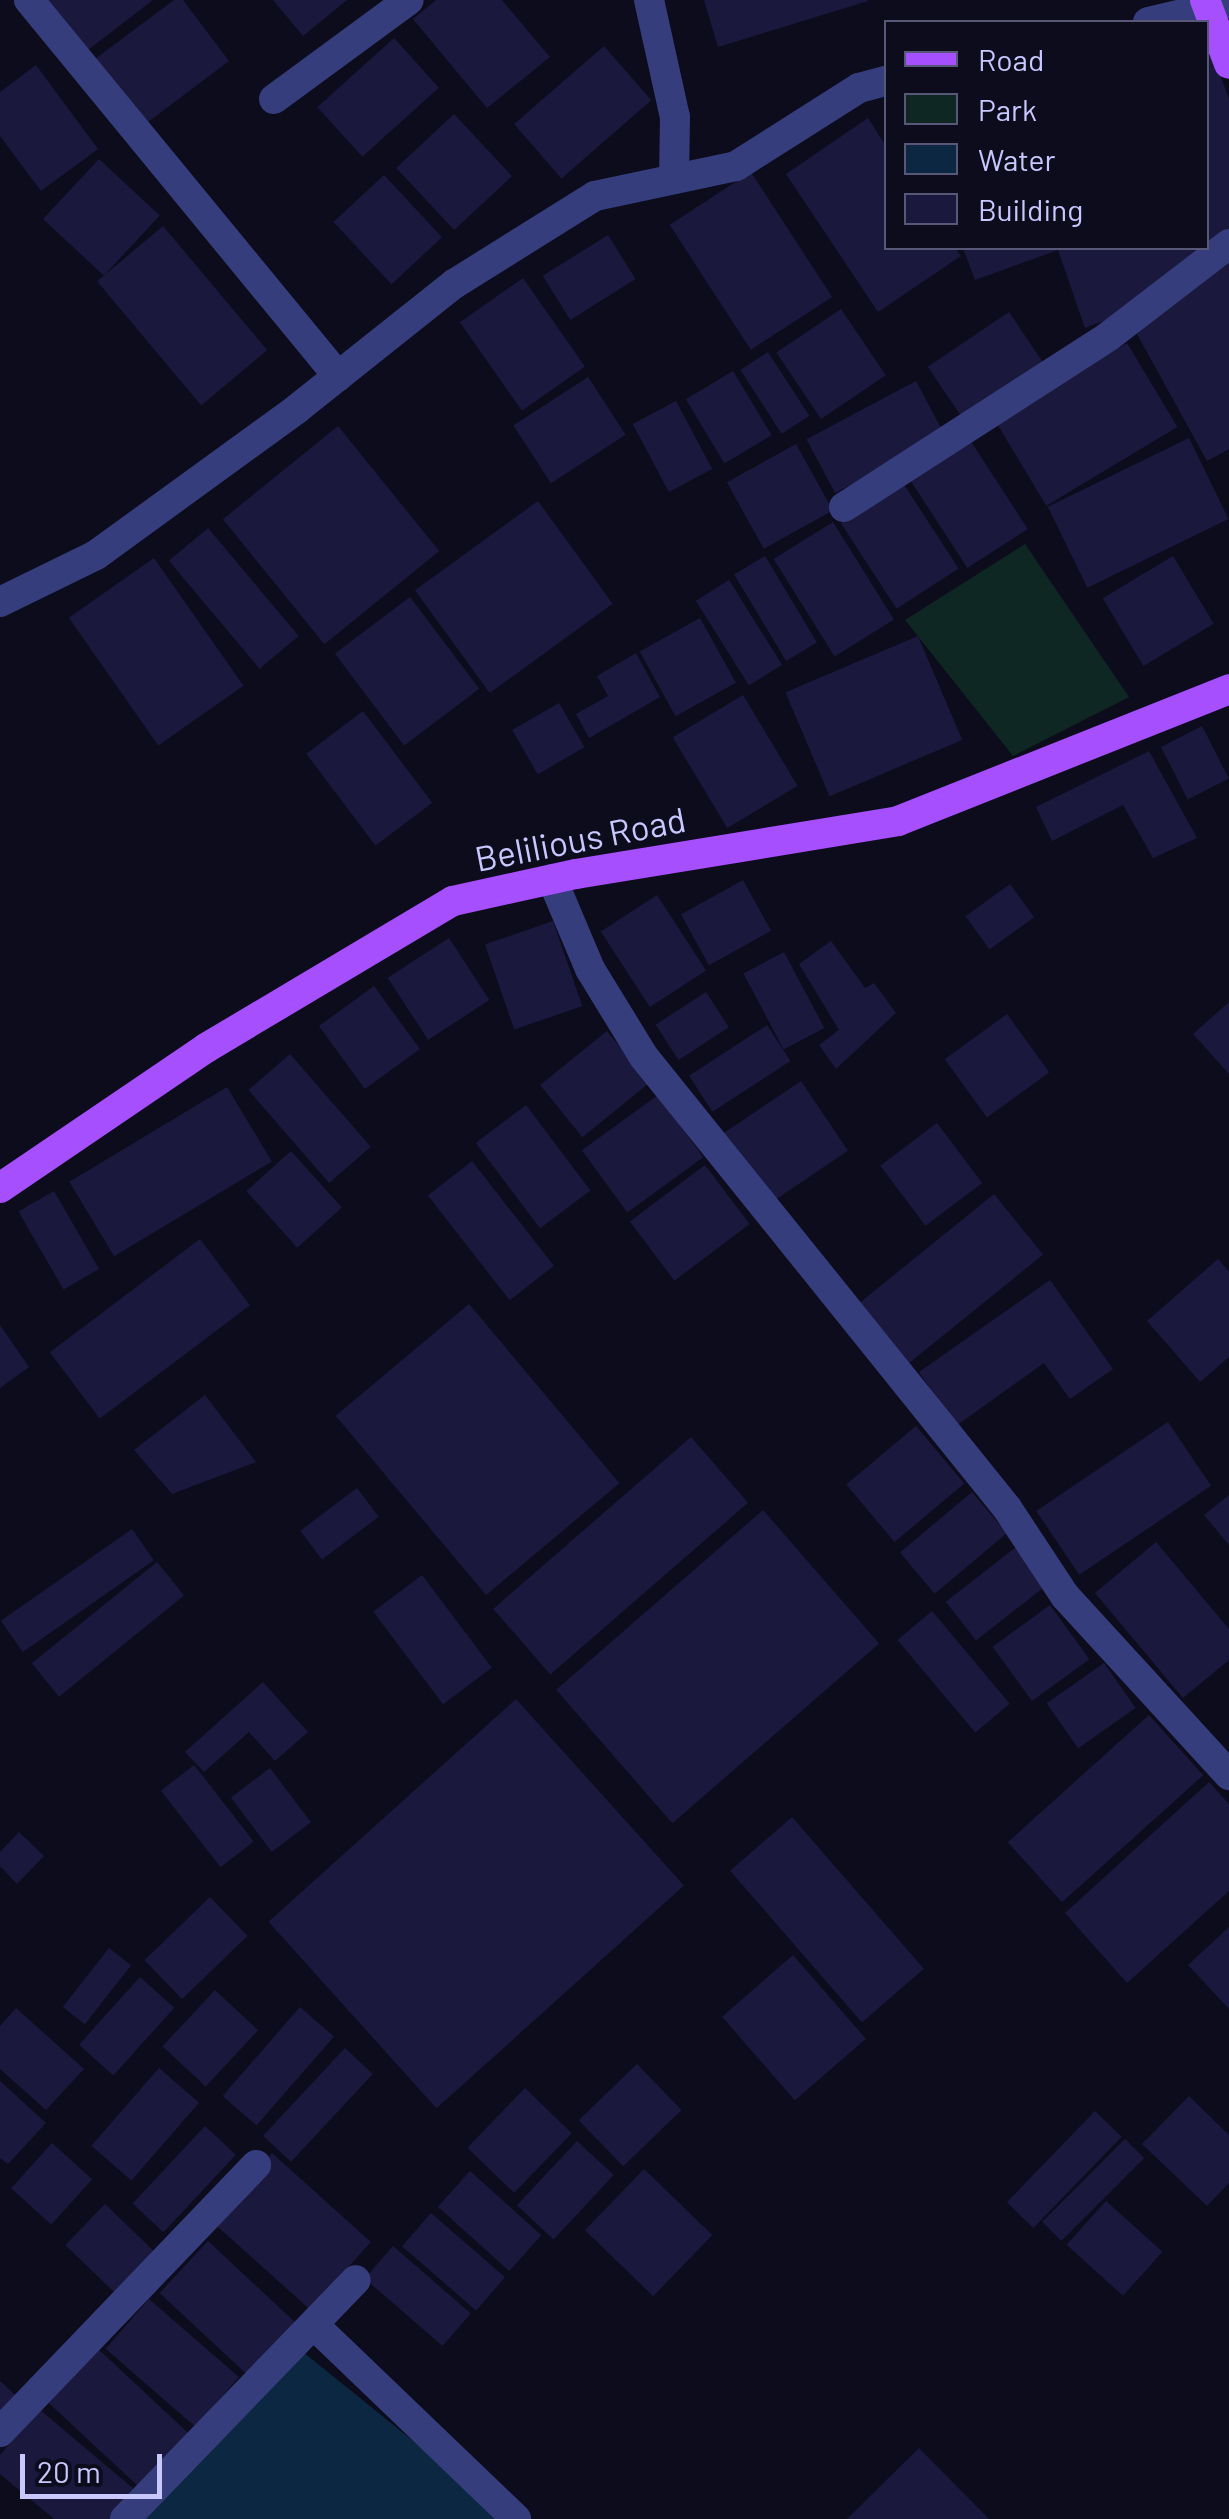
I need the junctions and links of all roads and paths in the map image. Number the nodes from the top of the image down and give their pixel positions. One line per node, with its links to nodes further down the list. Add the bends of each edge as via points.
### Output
1 (29, 0): 11 (street)
2 (408, 0): 8 (street)
3 (649, 0): 9 (street, via 675,117)
4 (1214, 4): 5 (street); 6 (main road)
5 (1155, 20)
6 (1229, 64)
7 (884, 82): 9 (street, via 859,88 736,166)
8 (274, 99)
9 (674, 179): 11 (street, via 595,196 454,284)
10 (1229, 244): 12 (street, via 1110,336)
11 (338, 376): 13 (street, via 96,555)
12 (844, 507)
13 (0, 602)
14 (1229, 689): 15 (main road, Belilious Road, via 898,821)
15 (552, 878): 16 (main road, Belilious Road, via 454,901 206,1048); 17 (street, via 590,969 644,1057 1007,1508 1065,1596)
16 (0, 1188)
17 (1229, 1775)
18 (256, 2165): 21 (street)
19 (356, 2280): 20 (street)
20 (314, 2325): 22 (street); 23 (street)
21 (0, 2432)
22 (125, 2519)
23 (516, 2519)

